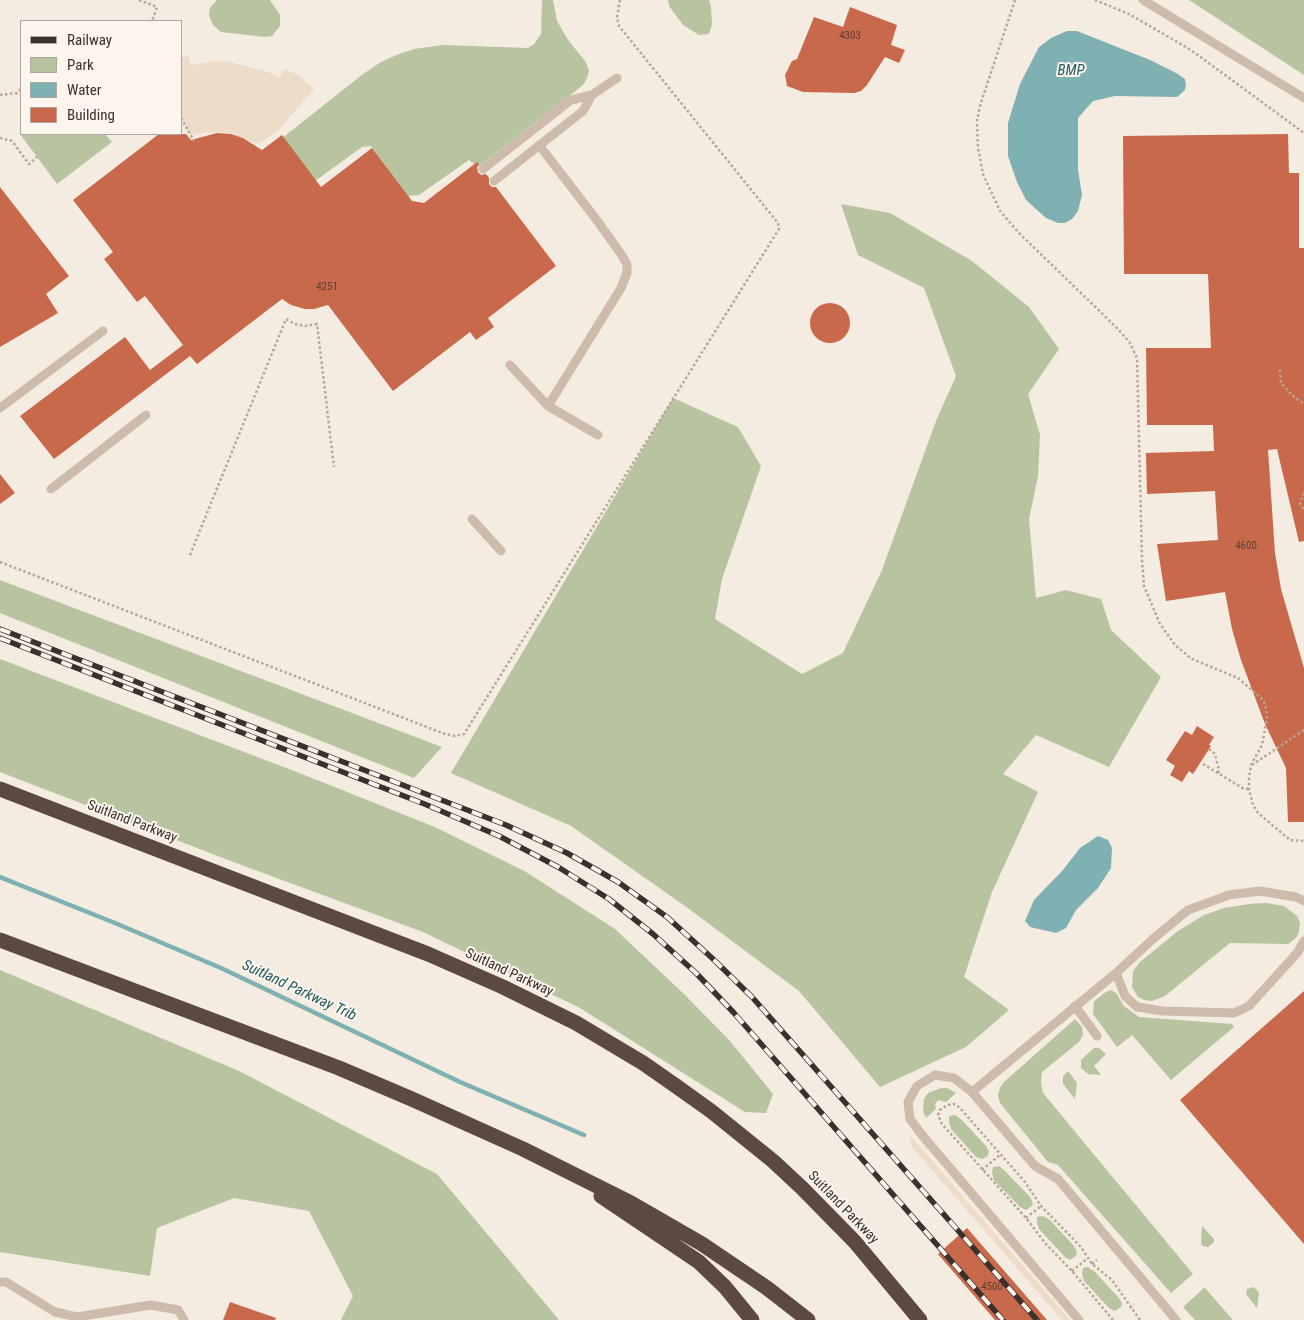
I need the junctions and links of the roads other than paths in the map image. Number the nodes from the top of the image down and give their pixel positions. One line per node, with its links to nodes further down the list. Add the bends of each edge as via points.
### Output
1 (1143, 0): 4 (lane)
2 (616, 78): 3 (lane)
3 (592, 95): 5 (lane, via 583,111); 6 (lane, via 571,100)
4 (1304, 98)
5 (539, 145): 7 (lane); 10 (lane, via 627,265 621,288)
6 (483, 169)
7 (494, 181)
8 (104, 331): 11 (lane)
9 (510, 365): 10 (lane)
10 (548, 406): 13 (lane)
11 (0, 408)
12 (146, 415): 14 (lane)
13 (598, 435)
14 (51, 489)
15 (472, 519): 16 (lane)
16 (501, 551)
17 (0, 789): 29 (highway, Suitland Parkway, via 428,954 576,1023 670,1082 743,1136 829,1215)
18 (1300, 899): 19 (lane); 23 (lane, via 1260,891 1229,895 1188,910)
19 (1304, 907)
20 (0, 940): 27 (highway, via 340,1068)
21 (1304, 941): 22 (lane)
22 (1301, 951): 23 (lane, via 1249,1006 1234,1013 1137,1007 1125,996)
23 (1116, 973): 24 (lane)
24 (1075, 1006): 25 (lane); 26 (lane)
25 (1097, 1036)
26 (972, 1092): 35 (lane, via 954,1078 935,1075 917,1086 908,1102 910,1119); 36 (lane, via 1035,1166 1058,1179)
27 (562, 1168): 31 (highway, via 698,1262); 32 (highway, via 702,1244)
28 (0, 1282): 30 (lane, via 6,1282 55,1312 78,1317 151,1305 178,1310)
29 (897, 1291): 33 (highway, Suitland Parkway); 34 (highway)
30 (184, 1320)
31 (752, 1320)
32 (808, 1320)
33 (920, 1320)
34 (926, 1320)
35 (1079, 1320)
36 (1176, 1320)

